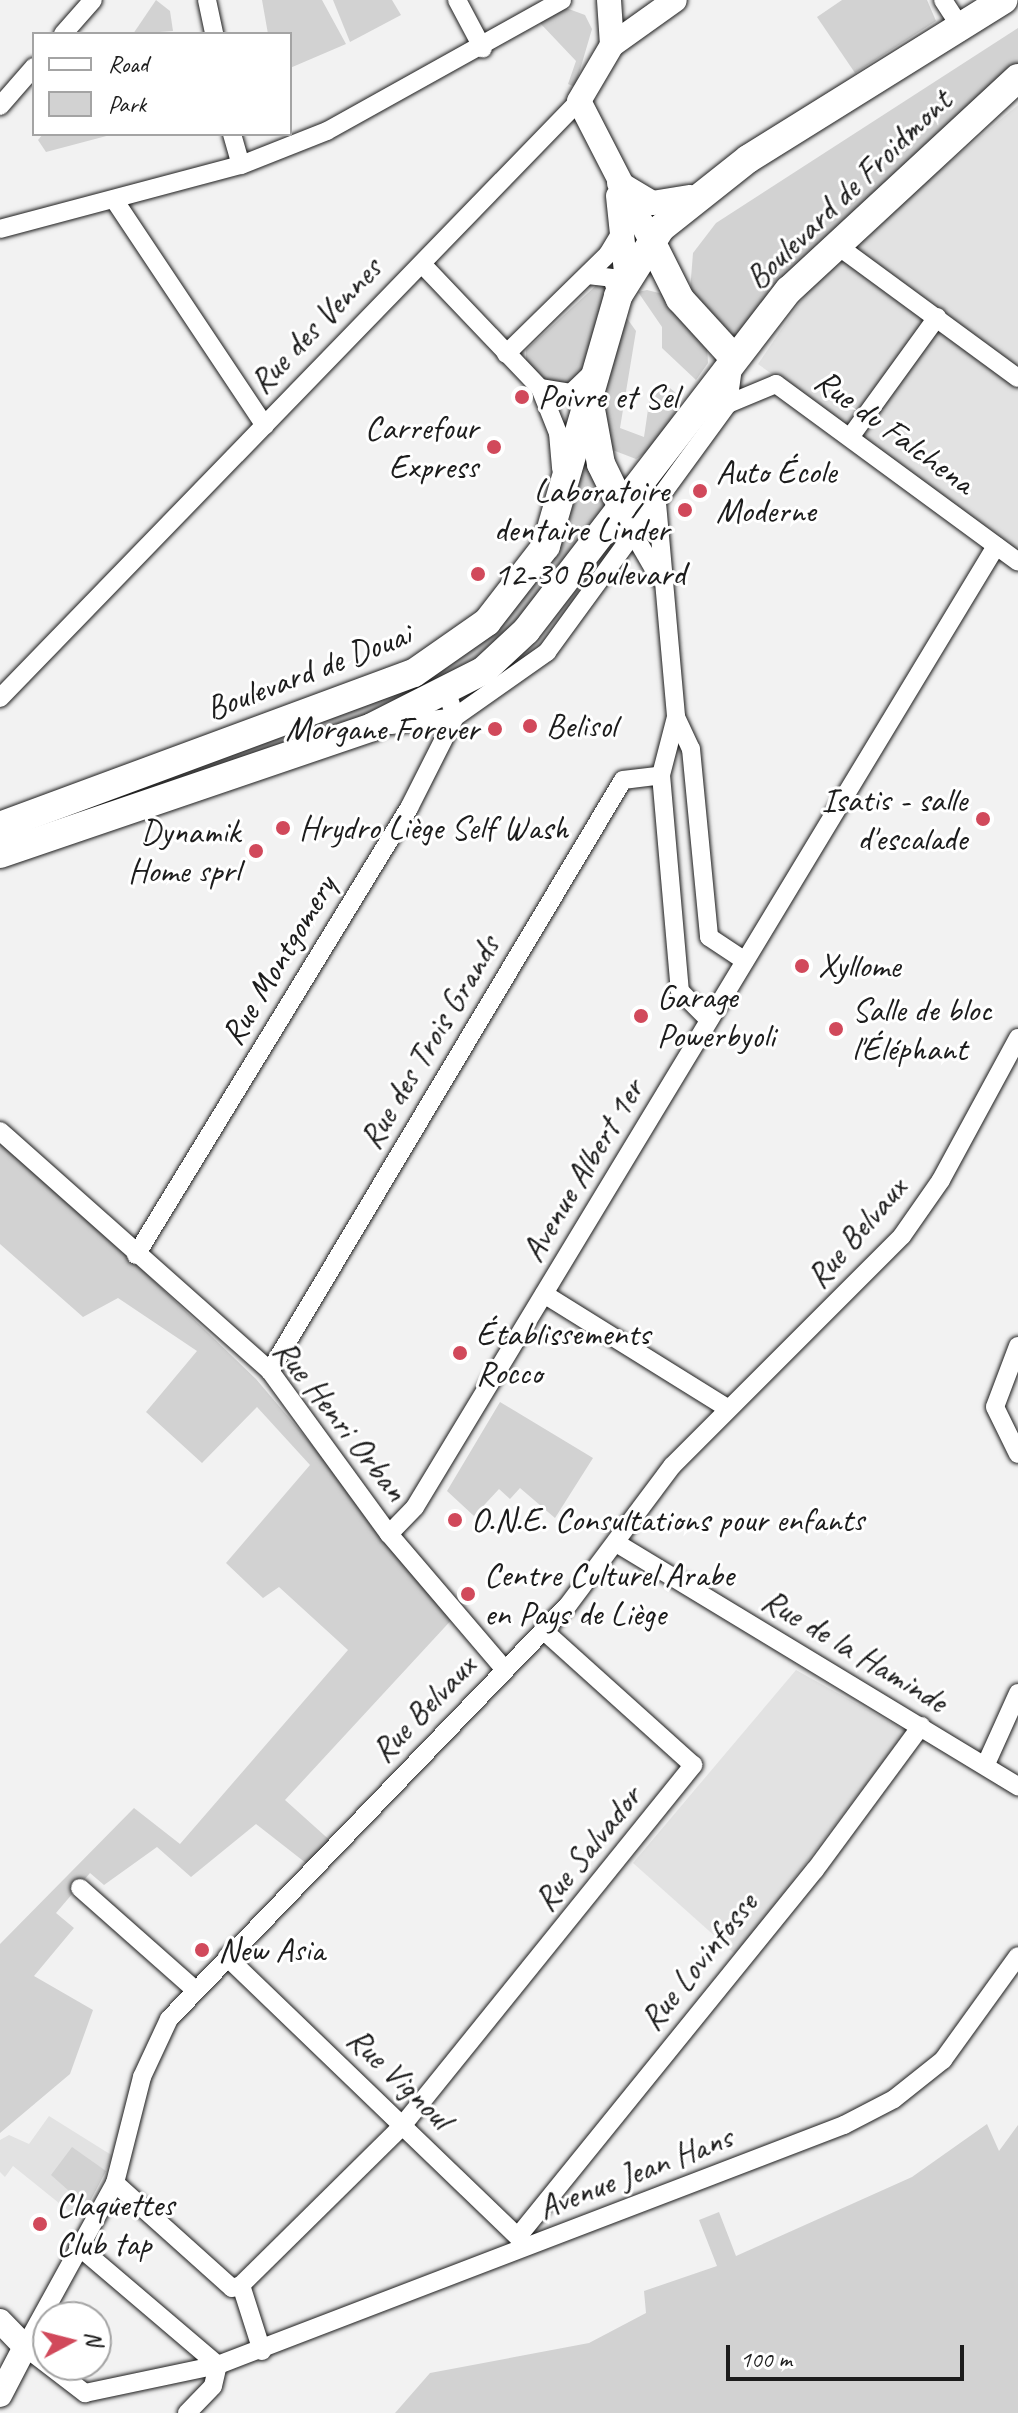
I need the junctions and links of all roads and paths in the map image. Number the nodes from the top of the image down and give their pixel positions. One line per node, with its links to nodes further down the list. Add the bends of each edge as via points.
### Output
1 (93, 0): 10 (street)
2 (207, 0): 11 (street)
3 (457, 0): 13 (street)
4 (562, 0): 13 (street)
5 (609, 0): 12 (street)
6 (675, 0): 12 (street, Rue des Vennes)
7 (943, 0): 9 (street)
8 (1003, 0): 9 (main road, Boulevard de Froidmont)
9 (960, 26): 21 (main road, Boulevard de Froidmont)
10 (65, 32)
11 (214, 32)
12 (612, 45): 16 (street, Rue des Vennes)
13 (483, 49): 19 (street, via 385,105)
14 (32, 69): 17 (street)
15 (1018, 78): 26 (main road, Boulevard de Froidmont)
16 (579, 101): 20 (street); 27 (street, Rue des Vennes)
17 (0, 106)
18 (233, 136): 19 (street)
19 (241, 165): 22 (street)
20 (617, 182): 21 (street, via 652,203); 23 (street); 25 (street)
21 (691, 197): 25 (main road, Boulevard de Froidmont)
22 (115, 201): 24 (street); 38 (street)
23 (624, 225): 28 (street); 29 (street)
24 (0, 229)
25 (651, 241): 29 (main road, Boulevard de Douai); 30 (main road)
26 (834, 243): 31 (street); 33 (main road, Boulevard de Froidmont)
27 (422, 264): 32 (street); 38 (street, Rue des Vennes)
28 (588, 275): 29 (street, via 612,278); 32 (street)
29 (622, 289): 30 (main road); 35 (main road, Boulevard de Douai)
30 (675, 291): 33 (main road)
31 (937, 317): 34 (street); 39 (street)
32 (506, 354): 36 (street)
33 (733, 357): 37 (street); 41 (main road, Boulevard de Douai)
34 (1018, 378)
35 (593, 379): 36 (street, via 571,393); 40 (main road); 42 (main road, Boulevard de Douai)
36 (540, 388): 42 (street, Boulevard de Douai, via 558,433)
37 (728, 404): 39 (street, Rue du Falchena, via 776,384); 43 (street, Boulevard de Douai)
38 (265, 426): 49 (street, Rue des Vennes)
39 (851, 436): 46 (street, Rue du Falchena)
40 (596, 444): 41 (main road, via 613,463); 44 (main road)
41 (651, 464): 44 (main road, Boulevard de Douai)
42 (563, 488): 53 (main road, Boulevard de Douai, via 546,546 518,589 454,649 414,673)
43 (657, 503): 45 (street, Boulevard de Douai); 48 (street)
44 (622, 507): 45 (street); 50 (main road, Boulevard de Douai, via 526,631)
45 (632, 536): 48 (street); 50 (street, Boulevard de Douai, via 547,652)
46 (996, 546): 47 (street, Rue du Falchena); 55 (street, Avenue Albert 1er)
47 (1018, 562)
48 (659, 578): 51 (street)
49 (0, 698)
50 (451, 705): 54 (main road, Boulevard de Douai); 59 (street, Rue Montgomery, via 409,808)
51 (676, 717): 52 (street); 55 (street, via 691,749 709,937)
52 (661, 775): 56 (street, via 680,991); 62 (street, Rue des Trois Grands, via 623,780)
53 (0, 826)
54 (0, 854)
55 (745, 961): 56 (street, Avenue Albert 1er)
56 (709, 1020): 60 (street, Avenue Albert 1er)
57 (1017, 1041): 63 (street, Rue Belvaux, via 941,1180 902,1236)
58 (0, 1131): 59 (street, Rue Henri Orban)
59 (136, 1255): 62 (street, Rue Henri Orban)
60 (544, 1294): 63 (street); 65 (street, Avenue Albert 1er, via 415,1507)
61 (1018, 1346): 64 (street, via 995,1407)
62 (270, 1371): 65 (street, Rue Henri Orban)
63 (727, 1408): 66 (street, Rue Belvaux, via 672,1466)
64 (1018, 1454)
65 (389, 1534): 68 (street, Rue Henri Orban)
66 (618, 1544): 67 (street, Rue Belvaux); 70 (street, Rue de la Haminde)
67 (543, 1630): 68 (street, Rue Belvaux); 77 (street, Rue Salvador, via 693,1765)
68 (505, 1670): 75 (street, Rue Belvaux)
69 (1018, 1693): 71 (street)
70 (921, 1726): 71 (street, Rue de la Haminde); 79 (street, Rue Lovinfosse, via 815,1870)
71 (986, 1764): 72 (street, Rue de la Haminde)
72 (1018, 1786)
73 (80, 1888): 76 (street)
74 (1018, 1956): 79 (street, Avenue Jean Hans, via 966,2033 894,2099 844,2125)
75 (227, 1957): 76 (street, Rue Belvaux); 77 (street, Rue Vignoul)
76 (193, 1988): 78 (street, Rue Belvaux, via 155,2042)
77 (402, 2126): 79 (street, Rue Vignoul); 81 (street)
78 (115, 2183): 80 (street, Rue Belvaux); 81 (street, via 232,2288)
79 (523, 2241): 84 (street, Avenue Jean Hans)
80 (78, 2246): 83 (street, Rue Belvaux); 85 (street)
81 (241, 2285): 84 (street)
82 (0, 2321): 83 (street)
83 (25, 2347): 85 (street, Avenue Jean Hans, via 85,2393); 86 (street)
84 (262, 2351): 85 (street, Avenue Jean Hans)
85 (218, 2365): 87 (street, via 213,2386)
86 (0, 2395)
87 (187, 2413)

